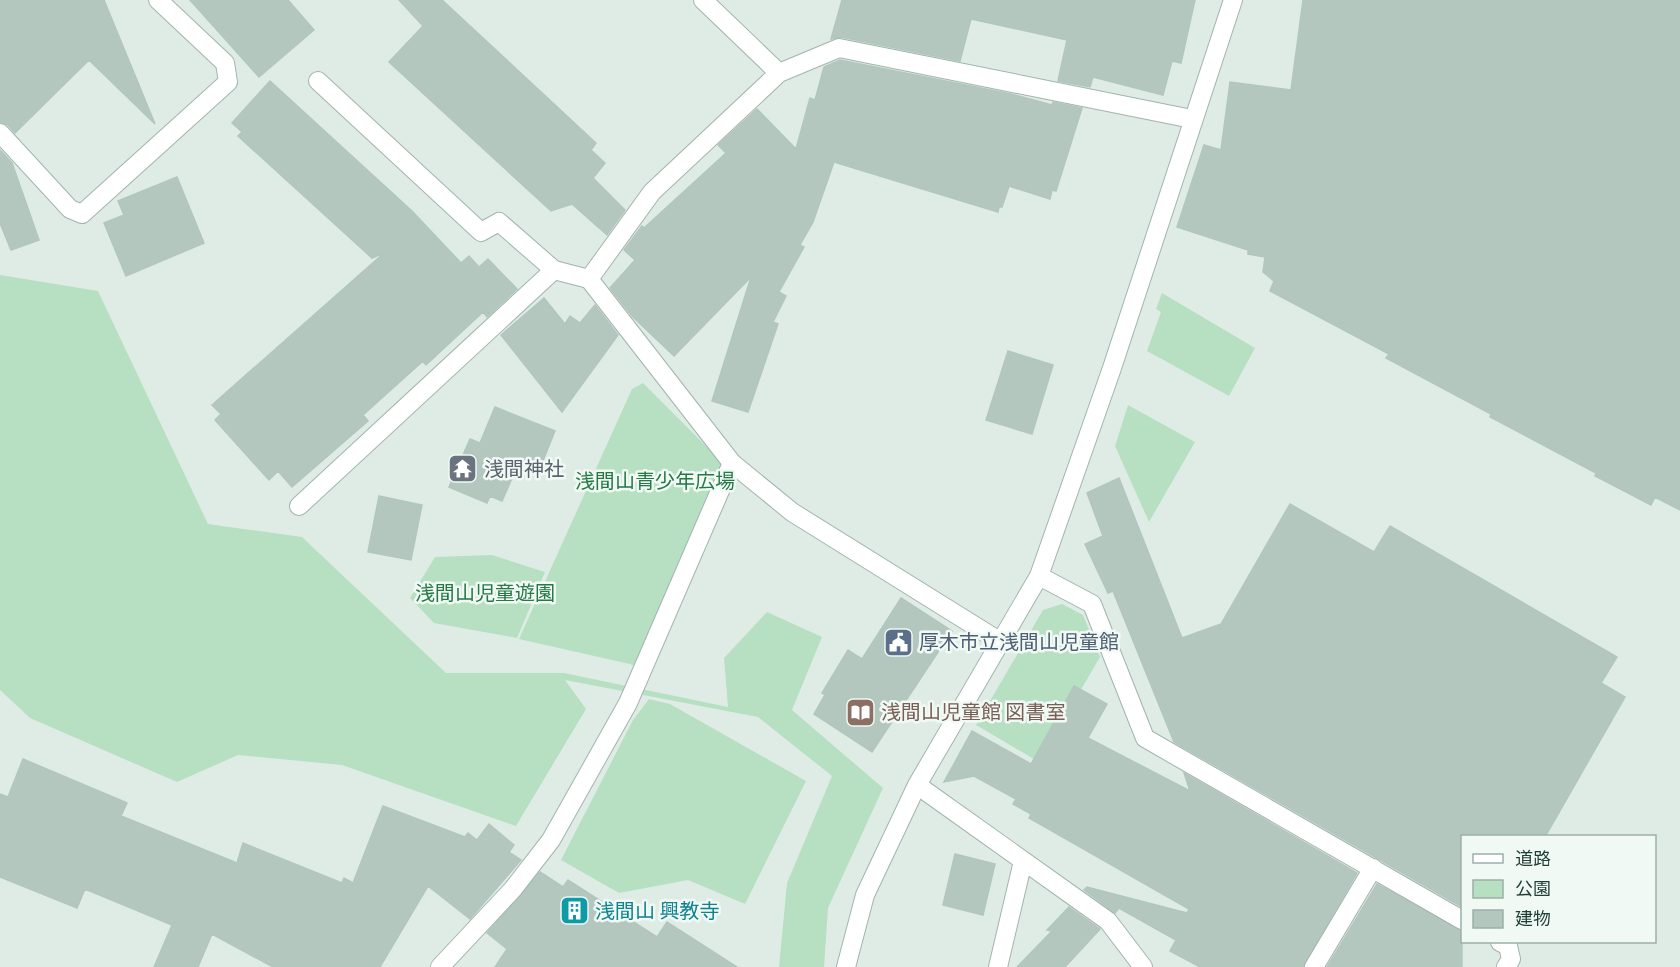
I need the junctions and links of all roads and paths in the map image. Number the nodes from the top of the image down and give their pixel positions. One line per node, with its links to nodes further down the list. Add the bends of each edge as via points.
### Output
1 (158, 0): 7 (street, via 225,63 228,82 82,214 70,209)
2 (703, 0): 4 (street)
3 (1233, 0): 6 (street)
4 (779, 73): 6 (street, via 839,48); 9 (street, via 652,192)
5 (318, 81): 8 (street, via 481,232 499,222)
6 (1192, 119): 12 (street, via 1112,368)
7 (0, 132)
8 (554, 270): 9 (street); 11 (street)
9 (589, 279): 10 (street)
10 (732, 463): 13 (street, via 792,512); 19 (street, via 628,703 551,840 513,889)
11 (299, 506)
12 (1039, 576): 13 (street); 16 (street, via 1092,604 1145,738)
13 (999, 641): 14 (street)
14 (917, 785): 15 (street); 20 (street, via 865,896)
15 (1023, 861): 21 (street); 22 (street, via 1108,921)
16 (1373, 868): 17 (street); 23 (street)
17 (1461, 919)
18 (1502, 943): 24 (street, via 1508,946 1511,959)
19 (440, 967)
20 (846, 967)
21 (998, 967)
22 (1143, 967)
23 (1314, 967)
24 (1506, 967)

